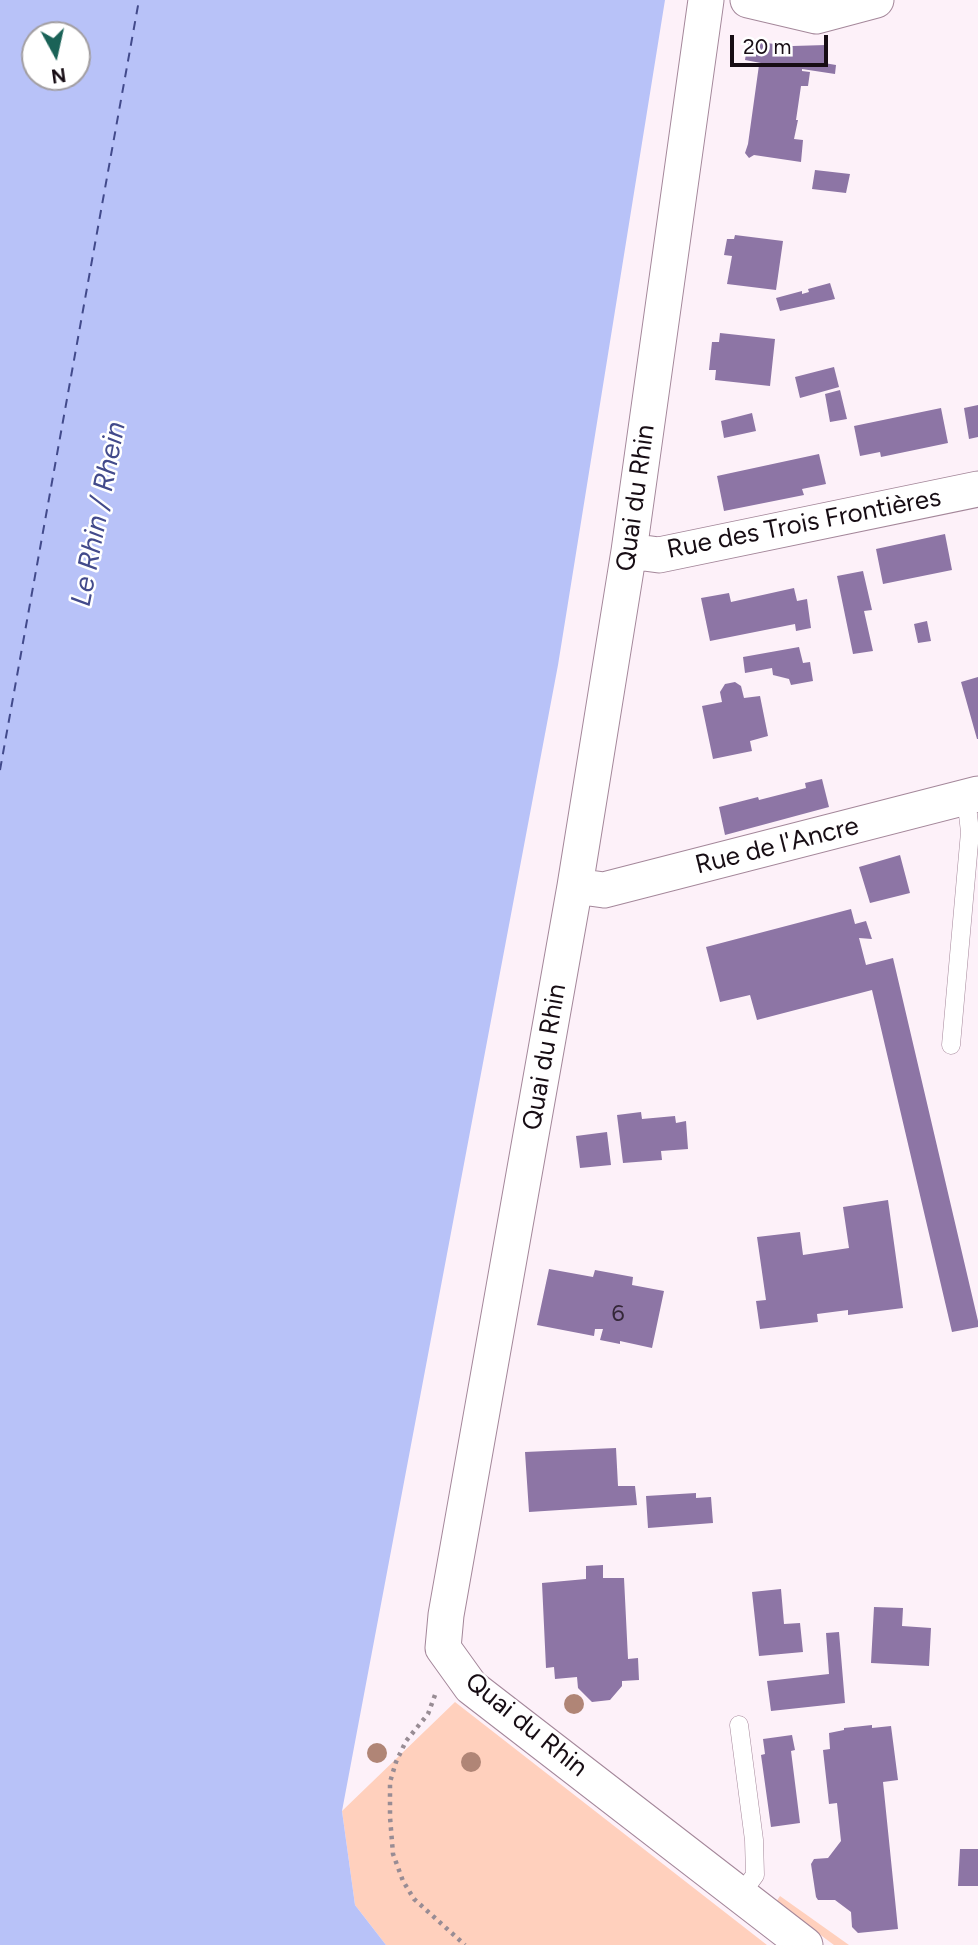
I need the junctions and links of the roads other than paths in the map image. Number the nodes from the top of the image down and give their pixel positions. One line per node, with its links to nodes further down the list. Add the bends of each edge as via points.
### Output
1 (706, 0): 5 (street, Quai du Rhin)
2 (748, 0): 3 (street, via 816,16)
3 (876, 0)
4 (978, 489): 5 (street, Rue des Trois Frontières, via 659,555)
5 (629, 551): 7 (street, Quai du Rhin)
6 (972, 796): 7 (street, Rue de l'Ancre, via 604,890); 8 (lane)
7 (576, 886): 10 (street, Quai du Rhin, via 443,1648 471,1687)
8 (951, 1045)
9 (739, 1725): 10 (lane, via 755,1875)
10 (741, 1894): 11 (street, Quai du Rhin)
11 (805, 1945)

